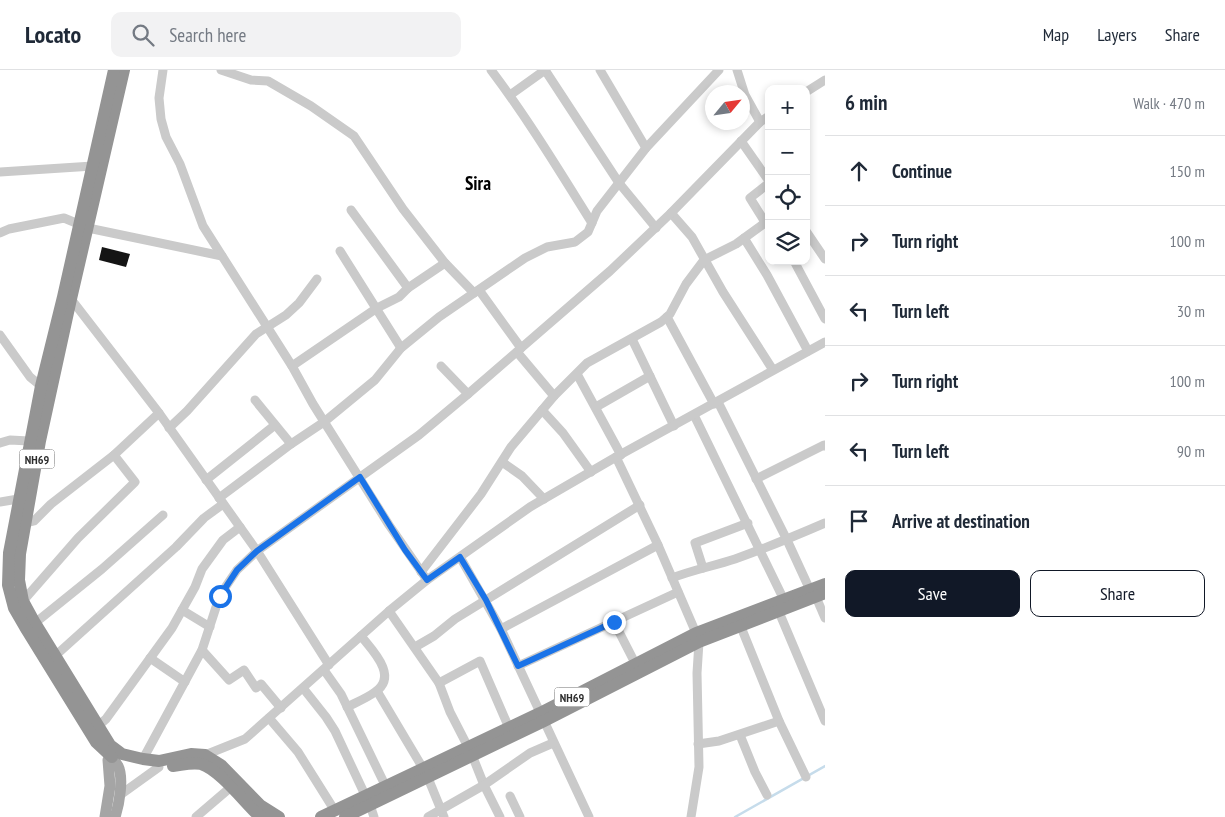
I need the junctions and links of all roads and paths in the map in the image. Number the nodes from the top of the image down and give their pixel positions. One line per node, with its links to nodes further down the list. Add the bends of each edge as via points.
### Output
1 (115, 70): 17 (highway, NH69); 27 (highway, NH69)
2 (163, 70): 35 (street, via 159,98 166,137 180,164 203,226)
3 (221, 70): 9 (street)
4 (492, 70): 12 (street)
5 (545, 70): 12 (street); 20 (street)
6 (600, 70): 16 (street)
7 (720, 70): 16 (street)
8 (737, 70): 14 (street, via 745,95)
9 (235, 72): 38 (street, via 252,80 268,81 354,136)
10 (825, 80): 11 (street)
11 (810, 89)
12 (510, 95): 26 (street)
13 (765, 119): 14 (street)
14 (760, 122): 15 (street)
15 (741, 141): 19 (street); 23 (street)
16 (646, 148): 20 (street)
17 (93, 166): 18 (street); 27 (highway, NH69)
18 (0, 172)
19 (765, 176)
20 (619, 184): 26 (street, via 597,211); 28 (street)
21 (765, 185): 24 (street, via 750,198)
22 (350, 210): 41 (street)
23 (672, 213): 28 (street); 36 (street, via 692,237)
24 (765, 218)
25 (765, 222): 31 (street)
26 (592, 223): 42 (street, via 588,232 574,242 548,247 525,258)
27 (83, 226): 29 (street, via 64,218 9,229); 35 (street); 43 (highway, NH69); 59 (highway, NH69)
28 (656, 228): 52 (street)
29 (0, 234)
30 (810, 237): 32 (street)
31 (744, 238): 36 (street); 53 (street)
32 (814, 243): 33 (street); 37 (street)
33 (810, 246)
34 (340, 251): 44 (street)
35 (222, 256): 47 (street)
36 (704, 260): 45 (street); 56 (street)
37 (825, 260)
38 (445, 264): 41 (street); 42 (street)
39 (796, 265): 46 (street)
40 (317, 279): 47 (street, via 300,303)
41 (408, 288): 44 (street, via 399,297)
42 (476, 291): 51 (street); 52 (street)
43 (71, 299): 66 (street); 89 (highway, NH69)
44 (376, 308): 51 (street); 54 (street)
45 (667, 317): 49 (street); 63 (street)
46 (825, 319)
47 (268, 327): 54 (street); 71 (street, via 256,334)
48 (0, 335): 59 (street, via 30,377)
49 (632, 339): 57 (street, via 587,363); 58 (street)
50 (825, 342): 53 (street)
51 (401, 348): 68 (street, via 375,380)
52 (519, 350): 60 (street); 61 (street)
53 (808, 351): 56 (street)
54 (292, 366): 68 (street)
55 (441, 366): 60 (street)
56 (773, 370): 63 (street)
57 (577, 374): 61 (street); 64 (street)
58 (650, 376): 64 (street); 70 (street)
59 (41, 386): 72 (highway, NH69)
60 (468, 394): 80 (street, via 419,436)
61 (554, 396): 65 (street)
62 (256, 400): 69 (street)
63 (716, 403): 67 (street); 81 (street)
64 (596, 407): 77 (street)
65 (542, 410): 78 (street); 79 (street)
66 (159, 414): 71 (street); 76 (street)
67 (694, 415): 70 (street); 90 (street)
68 (324, 422): 74 (street); 80 (street)
69 (275, 425): 74 (street); 82 (street)
70 (674, 426): 77 (street)
71 (169, 428): 82 (street)
72 (29, 441): 73 (street); 83 (highway, NH69)
73 (0, 443)
74 (291, 444): 85 (street)
75 (825, 446): 81 (street)
76 (114, 455): 89 (street, via 34,521); 105 (street, via 135,482 78,538)
77 (619, 456): 79 (street); 87 (street)
78 (502, 462): 84 (street, via 522,476); 99 (street)
79 (591, 472): 84 (street)
80 (360, 477): 96 (street); 99 (street)
81 (756, 479): 93 (street)
82 (206, 480): 85 (street)
83 (18, 499): 86 (street); 142 (highway, NH69, via 9,553 8,585 14,608 96,742)
84 (544, 499): 97 (street)
85 (221, 501): 92 (street); 120 (street, via 169,553)
86 (0, 502)
87 (640, 506): 94 (street); 106 (street)
88 (163, 515): 112 (street, via 109,564)
89 (26, 523): 105 (highway, NH69, via 20,554 19,580)
90 (748, 523): 95 (street); 98 (street, via 695,543)
91 (825, 523): 93 (street)
92 (240, 527): 96 (street); 108 (street, via 223,540 202,569)
93 (787, 540): 95 (street); 104 (street)
94 (658, 545): 100 (street); 115 (street)
95 (760, 549): 98 (street); 107 (street)
96 (257, 551): 114 (street, via 237,570 220,596); 124 (street)
97 (460, 557): 101 (street); 106 (street)
98 (704, 568): 100 (street)
99 (421, 572): 101 (street)
100 (672, 578): 103 (street)
101 (427, 580): 109 (street)
102 (825, 584): 104 (highway, NH69)
103 (678, 592): 111 (street); 117 (street)
104 (817, 593): 107 (highway, NH69); 110 (street)
105 (23, 600): 112 (highway, NH69)
106 (486, 600): 115 (street); 118 (street)
107 (781, 606): 113 (highway, NH69); 117 (highway, NH69); 134 (street)
108 (182, 610): 114 (street); 121 (street)
109 (389, 611): 116 (street); 118 (street)
110 (825, 618)
111 (614, 622): 122 (street); 123 (street)
112 (35, 623): 120 (highway, NH69)
113 (741, 626): 117 (highway, NH69); 133 (street)
114 (210, 627): 119 (street)
115 (501, 629): 123 (street)
116 (361, 636): 124 (street); 128 (street, via 379,659 385,673 383,684)
117 (698, 637): 122 (highway, NH69); 131 (highway, NH69); 139 (street)
118 (415, 647): 126 (street)
119 (202, 650): 125 (street); 130 (street, via 229,680 244,670 256,688 262,684)
120 (55, 656): 135 (highway, NH69)
121 (150, 658): 125 (street); 135 (street)
122 (635, 664): 131 (highway, NH69)
123 (518, 666): 131 (street)
124 (327, 667): 127 (street); 129 (street)
125 (185, 682): 143 (street)
126 (439, 683): 136 (street, via 480,662); 140 (street)
127 (303, 688): 130 (street); 153 (street, via 336,731)
128 (377, 691): 129 (street); 145 (street)
129 (348, 707): 149 (street)
130 (281, 708): 132 (street)
131 (542, 717): 136 (highway, NH69); 138 (street); 140 (highway, NH69)
132 (269, 718): 141 (street, via 245,739); 155 (street, via 298,752)
133 (778, 720): 137 (street); 146 (street)
134 (825, 721)
135 (98, 726): 143 (highway, NH69, via 110,745 122,754)
136 (509, 728): 140 (highway, NH69)
137 (740, 735): 139 (street); 151 (street)
138 (553, 744): 147 (street, via 530,754); 164 (street)
139 (698, 744): 165 (street, via 699,767)
140 (470, 751): 145 (highway, NH69); 147 (street)
141 (205, 755): 143 (highway, NH69); 159 (highway, via 221,765 260,805)
142 (111, 756): 144 (highway, NH69, via 142,766); 150 (main road, via 119,768); 156 (main road, via 108,760)
143 (142, 759)
144 (159, 767): 148 (highway, NH69, via 202,764); 150 (street)
145 (426, 774): 149 (highway, NH69); 153 (highway, NH69); 154 (street)
146 (806, 778)
147 (484, 785): 154 (street); 162 (street)
148 (230, 787): 157 (street); 158 (highway, NH69)
149 (386, 788): 153 (highway, NH69)
150 (120, 795): 156 (main road)
151 (767, 795)
152 (510, 796): 163 (street)
153 (370, 806): 155 (highway, NH69)
154 (442, 813): 161 (street)
155 (340, 814): 160 (highway, NH69)
156 (109, 817)
157 (196, 817)
158 (262, 817)
159 (279, 817)
160 (321, 817)
161 (428, 817)
162 (500, 817)
163 (520, 817)
164 (588, 817)
165 (691, 817)

